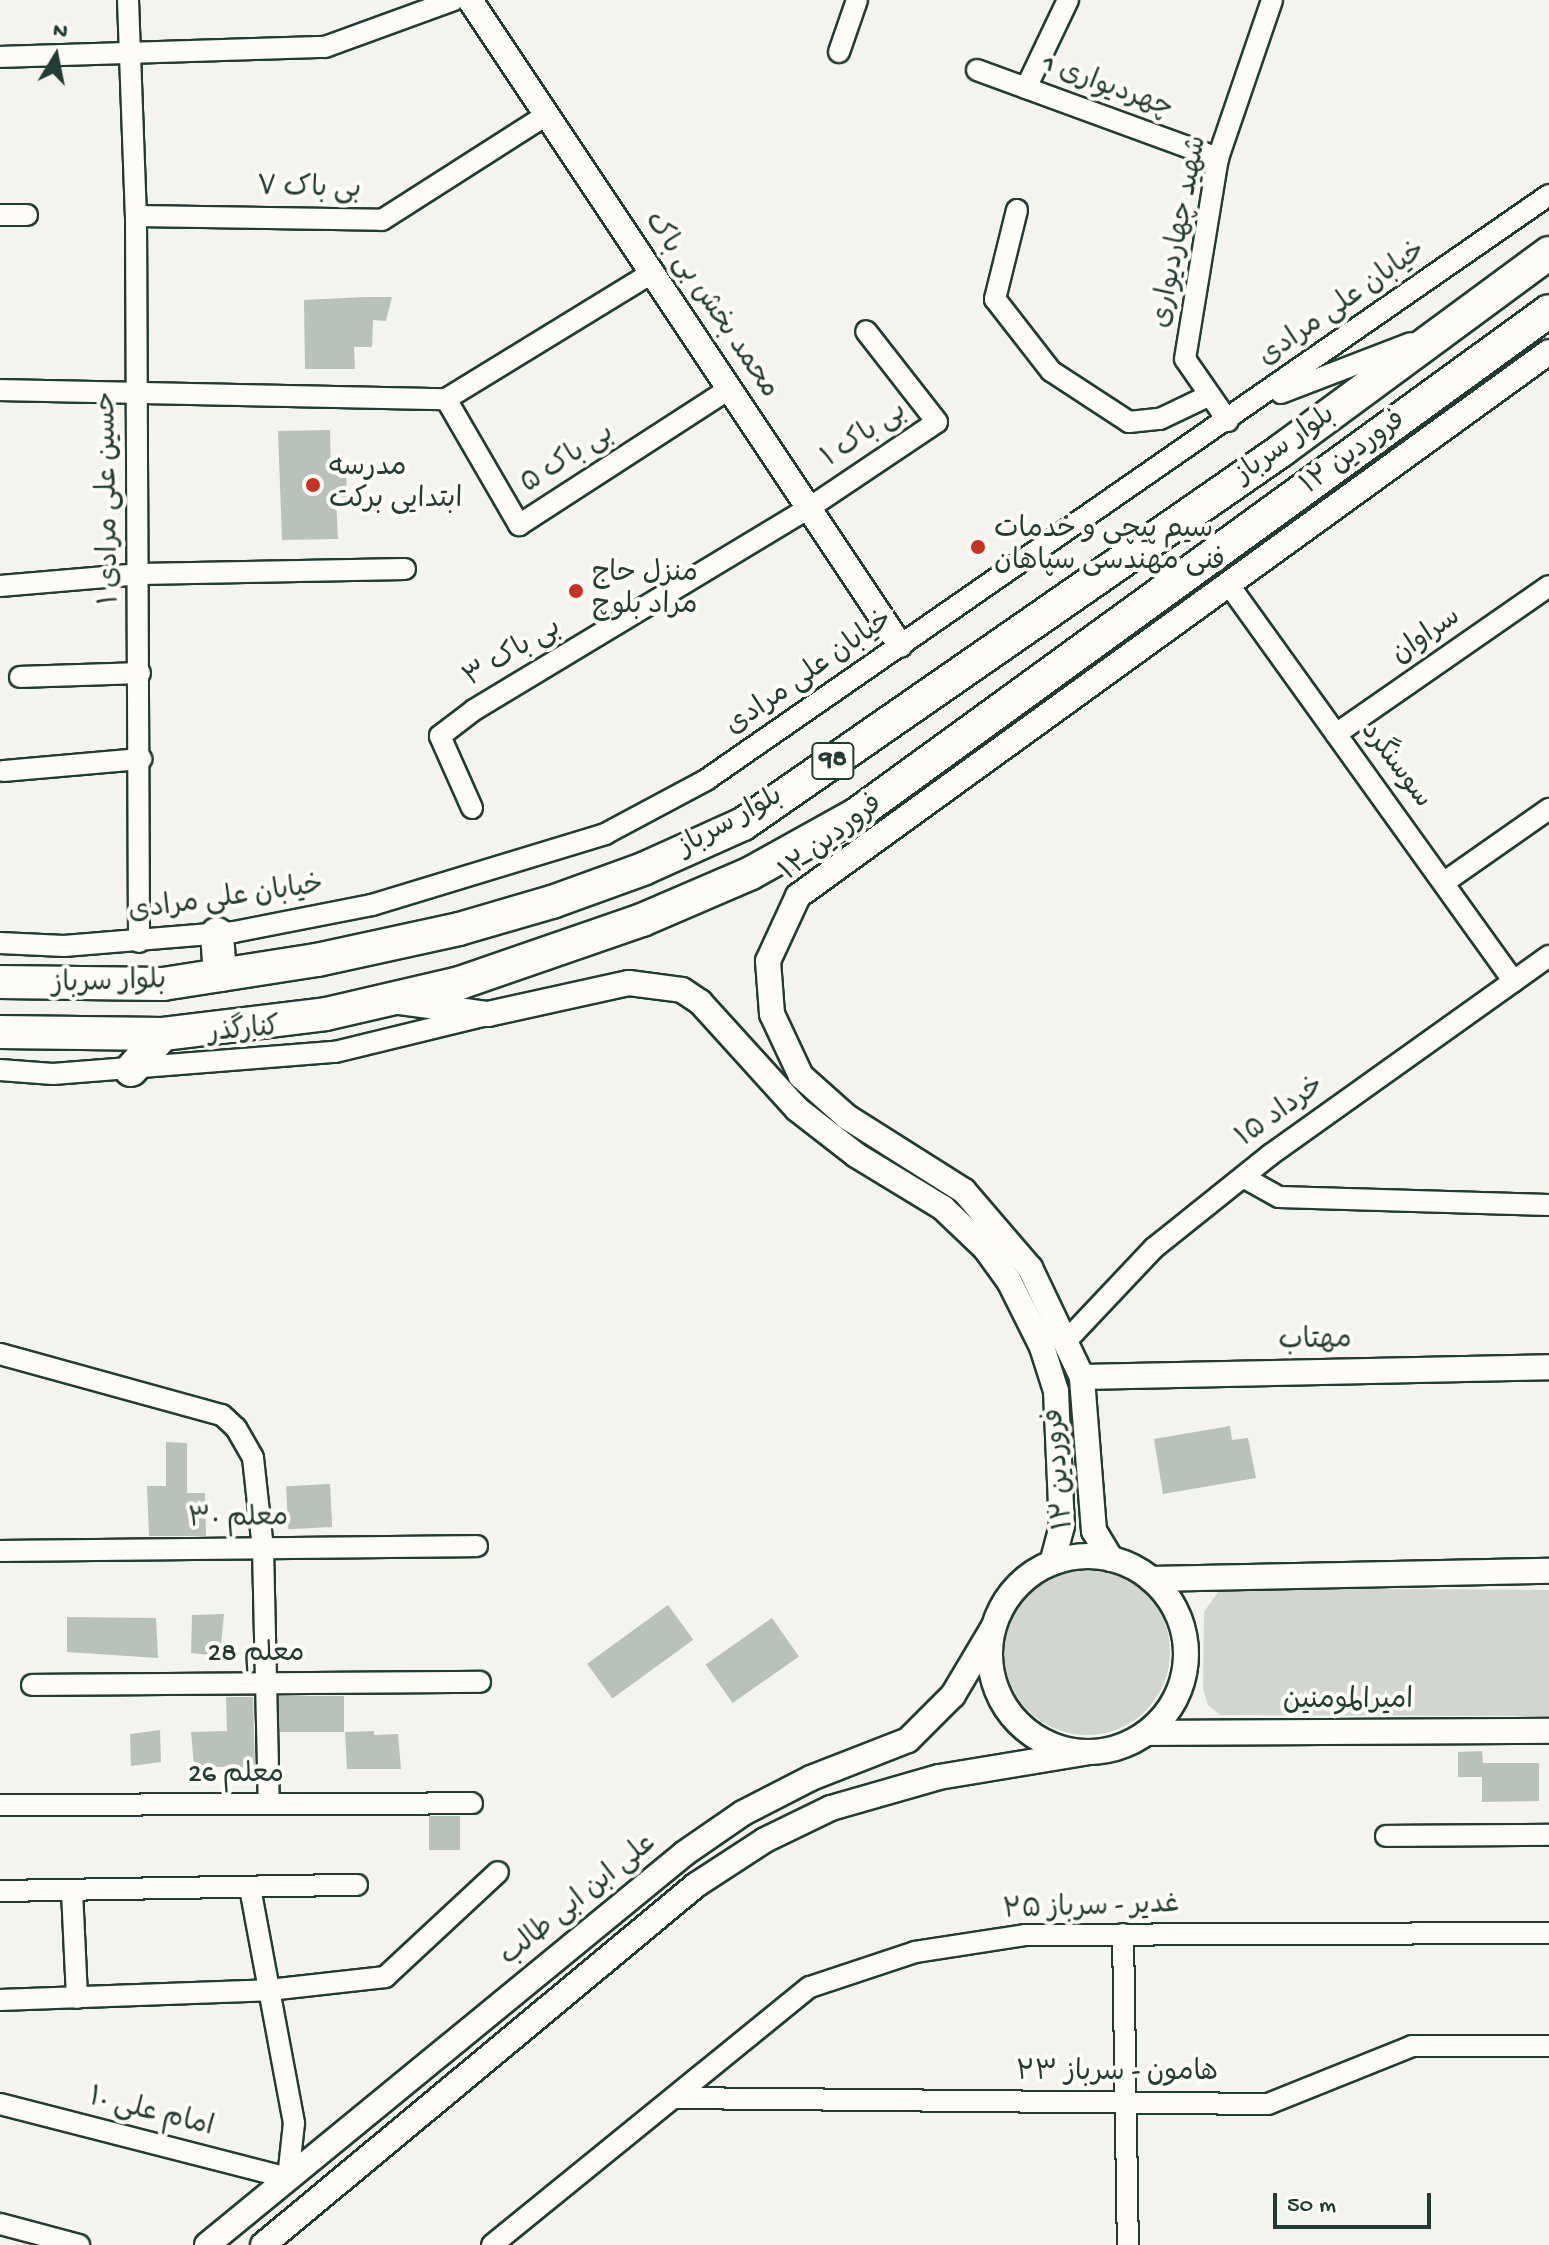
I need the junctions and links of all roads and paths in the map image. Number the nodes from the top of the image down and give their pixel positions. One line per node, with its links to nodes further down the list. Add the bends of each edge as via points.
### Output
1 (128, 0): 8 (street, حسین علی مرادی ۱)
2 (454, 0): 8 (street, via 325,47)
3 (470, 0): 12 (street, محمد بخش بی باک)
4 (857, 0): 7 (street)
5 (1068, 0): 11 (street)
6 (1272, 0): 13 (street, شهید چهاردیواری)
7 (839, 52)
8 (133, 53): 9 (street); 18 (street, حسین علی مرادی ۱)
9 (0, 57)
10 (977, 70): 11 (street, چهردیواری 1)
11 (1026, 88): 13 (street, چهردیواری 1)
12 (546, 115): 18 (street, بی باک ۷, via 382,220); 20 (street, محمد بخش بی باک)
13 (1218, 158): 29 (street, شهید چهاردیواری, via 1185,359)
14 (1549, 195): 31 (street, خیابان علی مرادی)
15 (1017, 210): 29 (street, via 995,299 1051,371 1129,422 1160,419)
16 (0, 215): 17 (street)
17 (27, 215)
18 (136, 216): 28 (street, حسین علی مرادی ۱)
19 (1549, 253): 21 (highway, بلوار سرباز / 98)
20 (652, 273): 26 (street, محمد بخش بی باک); 30 (street)
21 (1514, 279): 22 (highway, via 1537,287); 23 (highway, بلوار سرباز / 98)
22 (1544, 314): 33 (highway, بلوار سرباز / 98)
23 (1449, 328): 31 (street); 54 (highway, بلوار سرباز / 98, via 743,824 643,869 459,929)
24 (866, 331): 34 (street, بی باک ۱, via 937,422)
25 (1549, 352): 35 (street, ۱۲ فروردین)
26 (729, 389): 30 (street, بی باک ۵, via 519,525); 34 (street, محمد بخش بی باک)
27 (0, 390): 28 (street)
28 (136, 391): 30 (street); 37 (street, حسین علی مرادی ۱)
29 (1210, 395): 32 (street, شهید چهاردیواری)
30 (446, 399)
31 (1251, 405): 32 (street, خیابان علی مرادی)
32 (1228, 421): 41 (street, خیابان علی مرادی)
33 (1351, 453): 35 (street); 57 (highway, بلوار سرباز / 98, via 857,814 751,873 642,920 460,983)
34 (809, 508): 41 (street, محمد بخش بی باک); 47 (street, بی باک ۳, via 474,710 440,736)
35 (1323, 513): 38 (street, ۱۲ فروردین)
36 (405, 569): 37 (street)
37 (140, 574): 39 (street); 42 (street, حسین علی مرادی ۱)
38 (1229, 585): 44 (street, سوسنگرد); 65 (street, ۱۲ فروردین, via 798,896 768,961 772,1014 801,1076 847,1117 940,1173 988,1214 1030,1268)
39 (0, 586)
40 (1549, 586): 44 (street, سراوان)
41 (900, 645): 50 (street, خیابان علی مرادی, via 706,780 605,834 372,905)
42 (140, 673): 43 (street); 45 (street, حسین علی مرادی ۱)
43 (20, 677)
44 (1336, 734): 49 (street, سوسنگرد)
45 (141, 759): 46 (street); 51 (street, حسین علی مرادی ۱)
46 (3, 771)
47 (472, 808)
48 (1549, 809): 49 (street)
49 (1446, 881): 55 (street, سوسنگرد)
50 (217, 934): 51 (street, خیابان علی مرادی); 54 (highway)
51 (139, 942): 52 (street, خیابان علی مرادی)
52 (0, 943)
53 (1549, 956): 55 (street, ۱۵ خرداد)
54 (220, 975): 56 (highway, بلوار سرباز / 98, via 163,984)
55 (1514, 981): 63 (street, ۱۵ خرداد)
56 (0, 982)
57 (386, 1000): 58 (street, ۱۲ فروردین); 60 (highway, بلوار سرباز / 98, via 311,1016)
58 (488, 1014): 62 (street, کنارگذر, via 335,1052); 66 (street, ۱۲ فروردین, via 629,983 682,990 700,1002 797,1109 966,1229 1009,1281)
59 (0, 1032): 60 (highway, بلوار سرباز / 98)
60 (163, 1034): 62 (highway)
61 (0, 1070): 62 (street, کنارگذر)
62 (131, 1070)
63 (1243, 1177): 64 (street, via 1279,1197); 65 (street, ۱۵ خرداد, via 1154,1248)
64 (1549, 1205)
65 (1067, 1340): 66 (street); 69 (street, ۱۲ فروردین)
66 (1042, 1347): 74 (street, ۱۲ فروردین, via 1056,1391 1062,1502)
67 (0, 1354): 71 (street, via 222,1415 253,1458)
68 (1549, 1367): 69 (street, مهتاب)
69 (1082, 1377): 73 (street, ۱۲ فروردین, via 1094,1531)
70 (477, 1546): 71 (street, معلم ۳۰)
71 (263, 1548): 72 (street, معلم ۳۰); 79 (street)
72 (0, 1551)
73 (1111, 1559): 74 (street, via 1081,1556); 76 (street)
74 (1052, 1563): 77 (street, via 1026,1578 1005,1600)
75 (1549, 1571): 76 (street)
76 (1151, 1579): 82 (street, via 1171,1602 1186,1654 1176,1698)
77 (993, 1628): 83 (street, via 989,1658 995,1687 1010,1714 1032,1735 1060,1748); 103 (street, علی ابن ابی طالب, via 953,1695 908,1740 811,1778 743,1813 685,1853)
78 (480, 1682): 79 (street, معلم 28)
79 (266, 1683): 80 (street, معلم 28); 85 (street)
80 (32, 1685)
81 (1549, 1731): 82 (street, امیرالمومنین)
82 (1147, 1733): 83 (street, via 1120,1747)
83 (1090, 1752): 104 (street, via 939,1777 831,1808 765,1840 696,1885)
84 (472, 1803): 85 (street, معلم 26)
85 (269, 1804): 86 (street, معلم 26)
86 (0, 1805)
87 (1549, 1835): 88 (street)
88 (1386, 1836)
89 (498, 1872): 96 (street, via 385,1977)
90 (357, 1885): 91 (street)
91 (250, 1888): 93 (street); 96 (street)
92 (0, 1891): 93 (street)
93 (72, 1891): 97 (street)
94 (1549, 1933): 95 (street, غدیر - سرباز ۲۵)
95 (1123, 1934): 100 (street, غدیر - سرباز ۲۵, via 1025,1935 915,1952 810,1987); 101 (street)
96 (269, 1990): 97 (street); 103 (street, via 294,2123)
97 (77, 1998): 98 (street)
98 (0, 2000)
99 (1549, 2046): 101 (street, هامون - سرباز ۲۳, via 1412,2046 1268,2104)
100 (674, 2098): 101 (street, هامون - سرباز ۲۳); 109 (street, غدیر - سرباز ۲۵)
101 (1125, 2102): 110 (street)
102 (0, 2104): 103 (street, امام علی ۱۰)
103 (288, 2178): 104 (street); 107 (street, علی ابن ابی طالب)
104 (312, 2203): 108 (street)
105 (0, 2224): 106 (street)
106 (79, 2245)
107 (207, 2245)
108 (263, 2245)
109 (492, 2245)
110 (1128, 2245)

